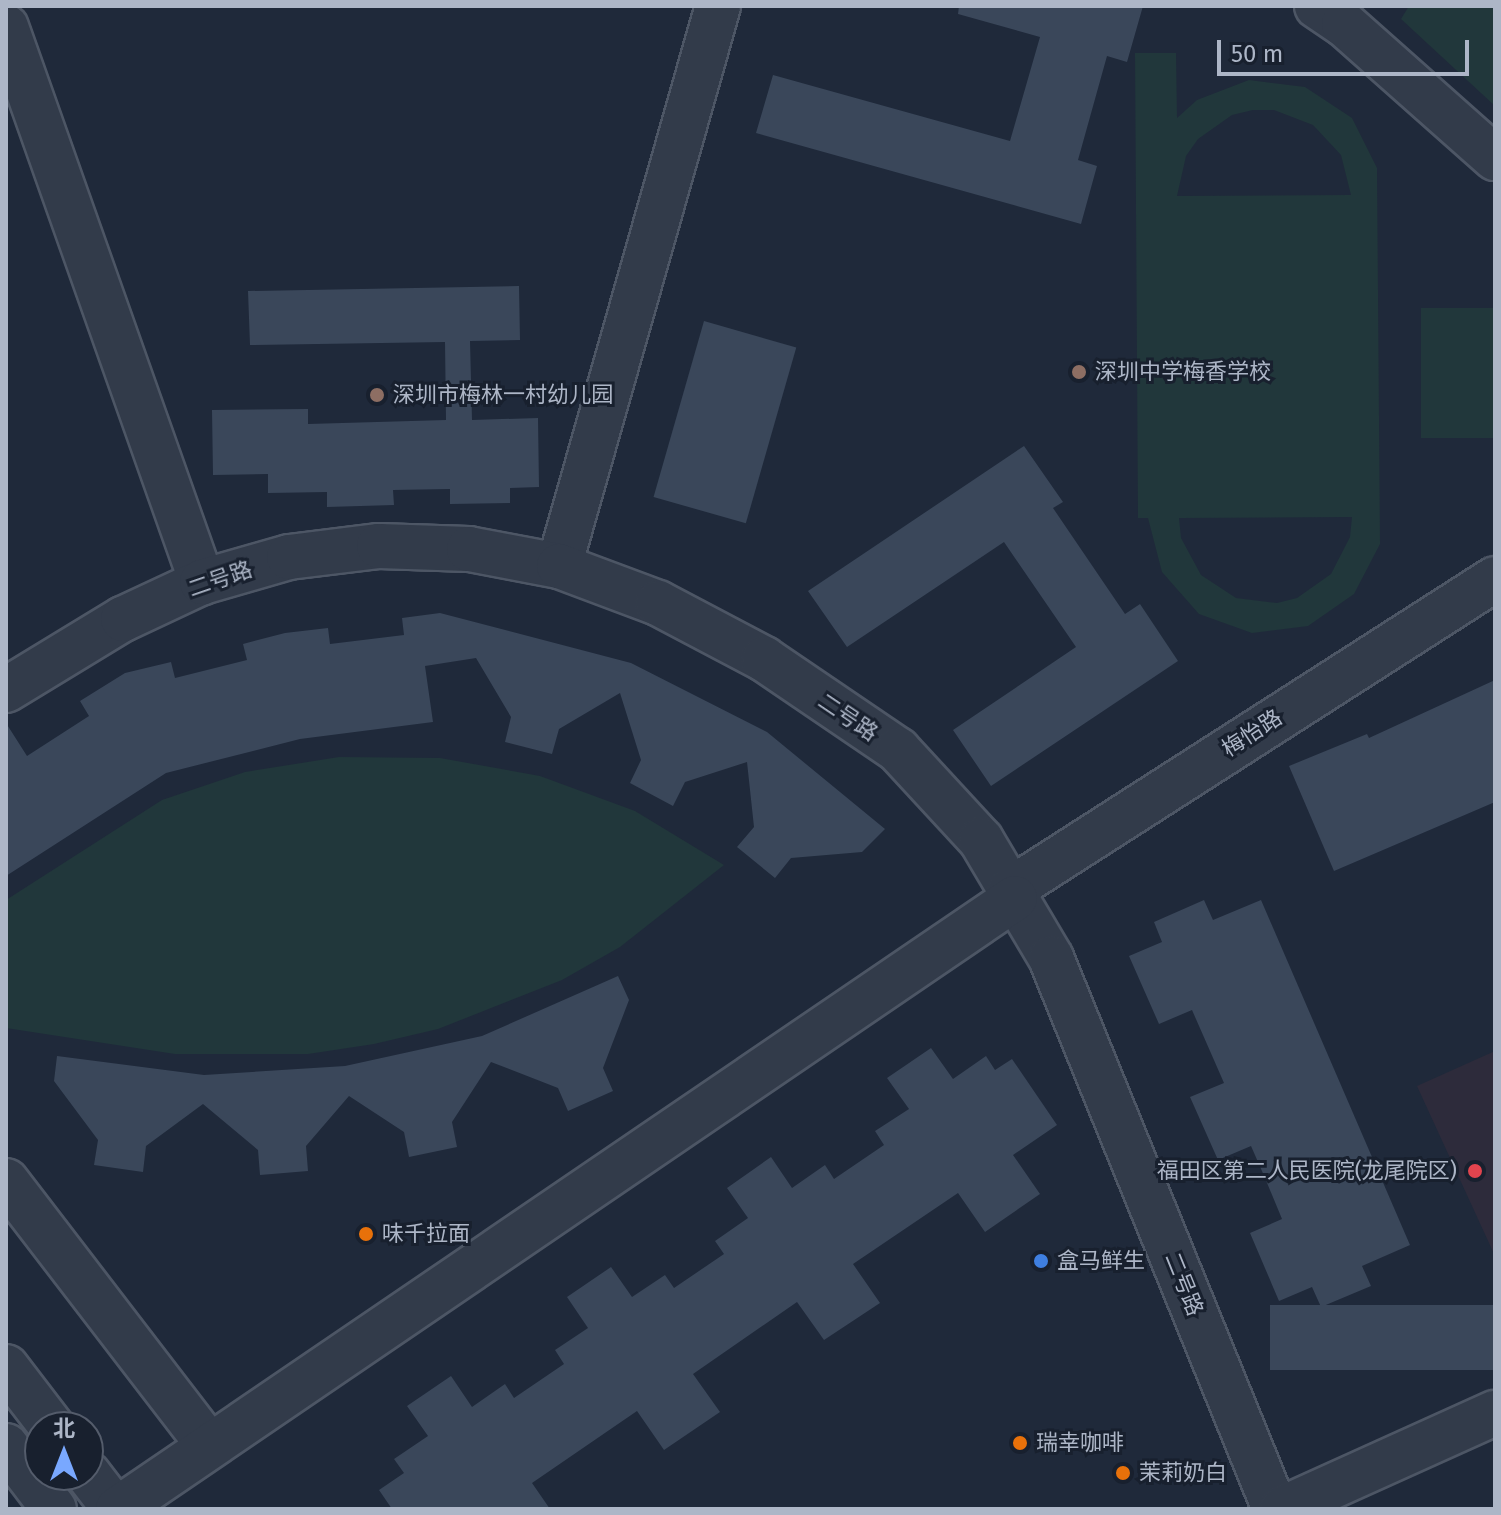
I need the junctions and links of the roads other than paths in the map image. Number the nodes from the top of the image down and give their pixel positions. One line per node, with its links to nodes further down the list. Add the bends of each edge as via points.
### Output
1 (718, 6): 5 (street)
2 (1338, 12): 4 (street)
3 (6, 27): 7 (street)
4 (1495, 158)
5 (559, 566): 7 (street, 二号路, via 469,549 379,546 289,557); 9 (street, 二号路, via 658,603 751,652 898,750 981,840)
6 (1495, 579): 9 (street, 梅怡路)
7 (202, 582): 8 (street, 二号路, via 123,619)
8 (6, 690)
9 (1013, 894): 15 (street, 梅怡路); 19 (street, 二号路, via 1051,958)
10 (6, 1181): 15 (street)
11 (6, 1367): 12 (street)
12 (40, 1411)
13 (1495, 1413): 20 (street)
14 (6, 1446): 17 (street)
15 (209, 1446): 18 (street, 梅怡路)
16 (102, 1491): 18 (street)
17 (54, 1509)
18 (116, 1509)
19 (1275, 1509)
20 (1282, 1509)

